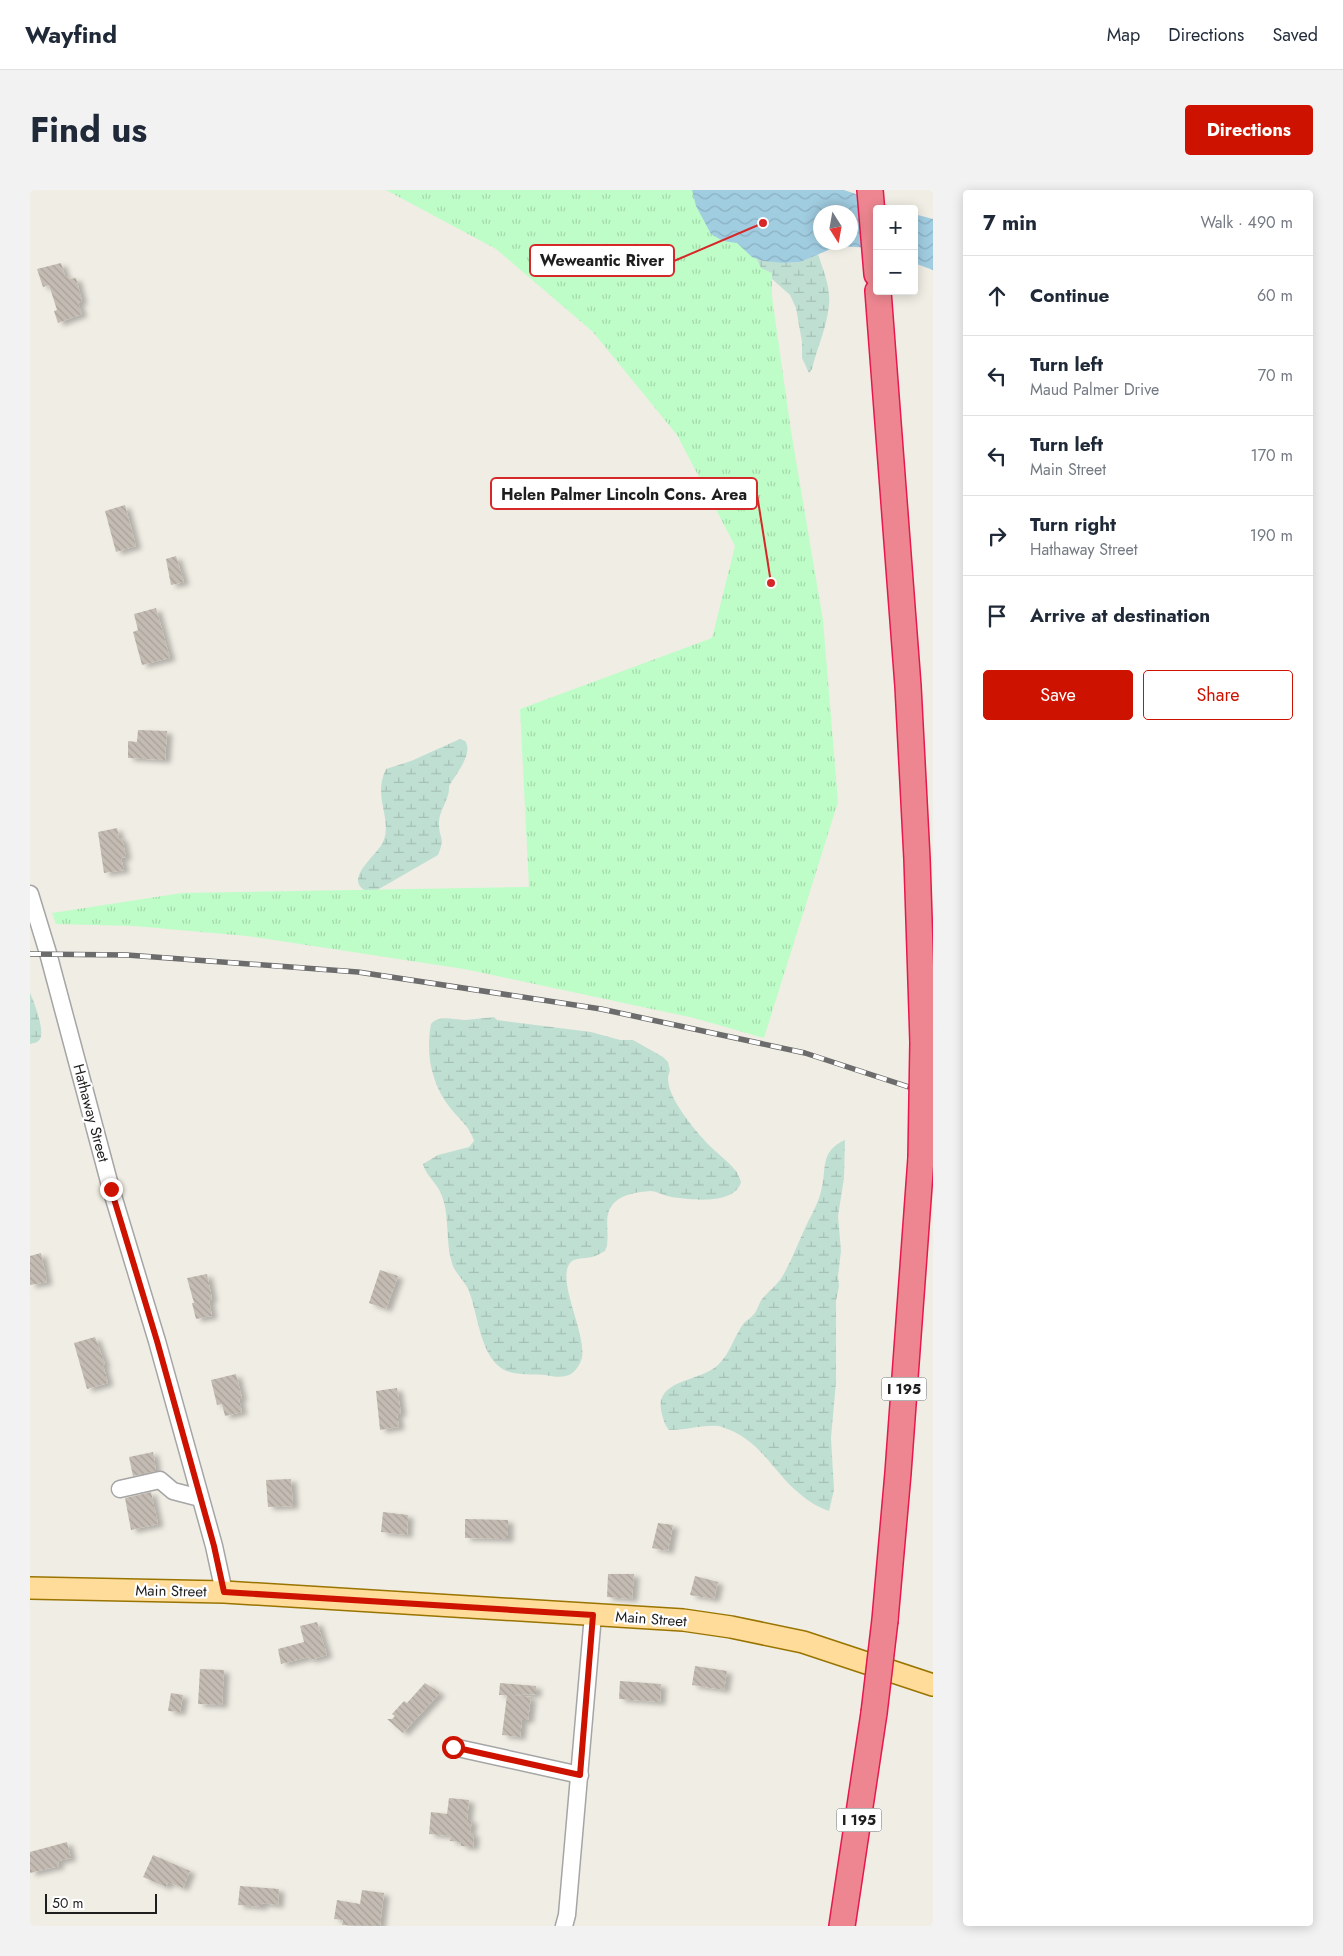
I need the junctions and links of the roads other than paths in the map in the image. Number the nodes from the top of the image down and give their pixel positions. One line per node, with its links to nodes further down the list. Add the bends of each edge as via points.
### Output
1 (870, 190): 2 (highway, I 195)
2 (875, 250)
3 (879, 295): 14 (highway, I 195, bridge, via 908,686 917,858 923,1042 921,1158 884,1620 874,1713)
4 (30, 894): 6 (street, Hathaway Street)
5 (120, 1490): 6 (street, via 160,1480 173,1491)
6 (200, 1498): 8 (street, Hathaway Street)
7 (30, 1588): 8 (main road, Main Street)
8 (224, 1592): 9 (main road, Main Street)
9 (593, 1615): 10 (main road, Main Street, via 683,1620 731,1627 803,1642); 12 (street)
10 (933, 1685)
11 (453, 1747): 12 (street)
12 (580, 1775): 13 (street)
13 (564, 1926)
14 (842, 1926)

